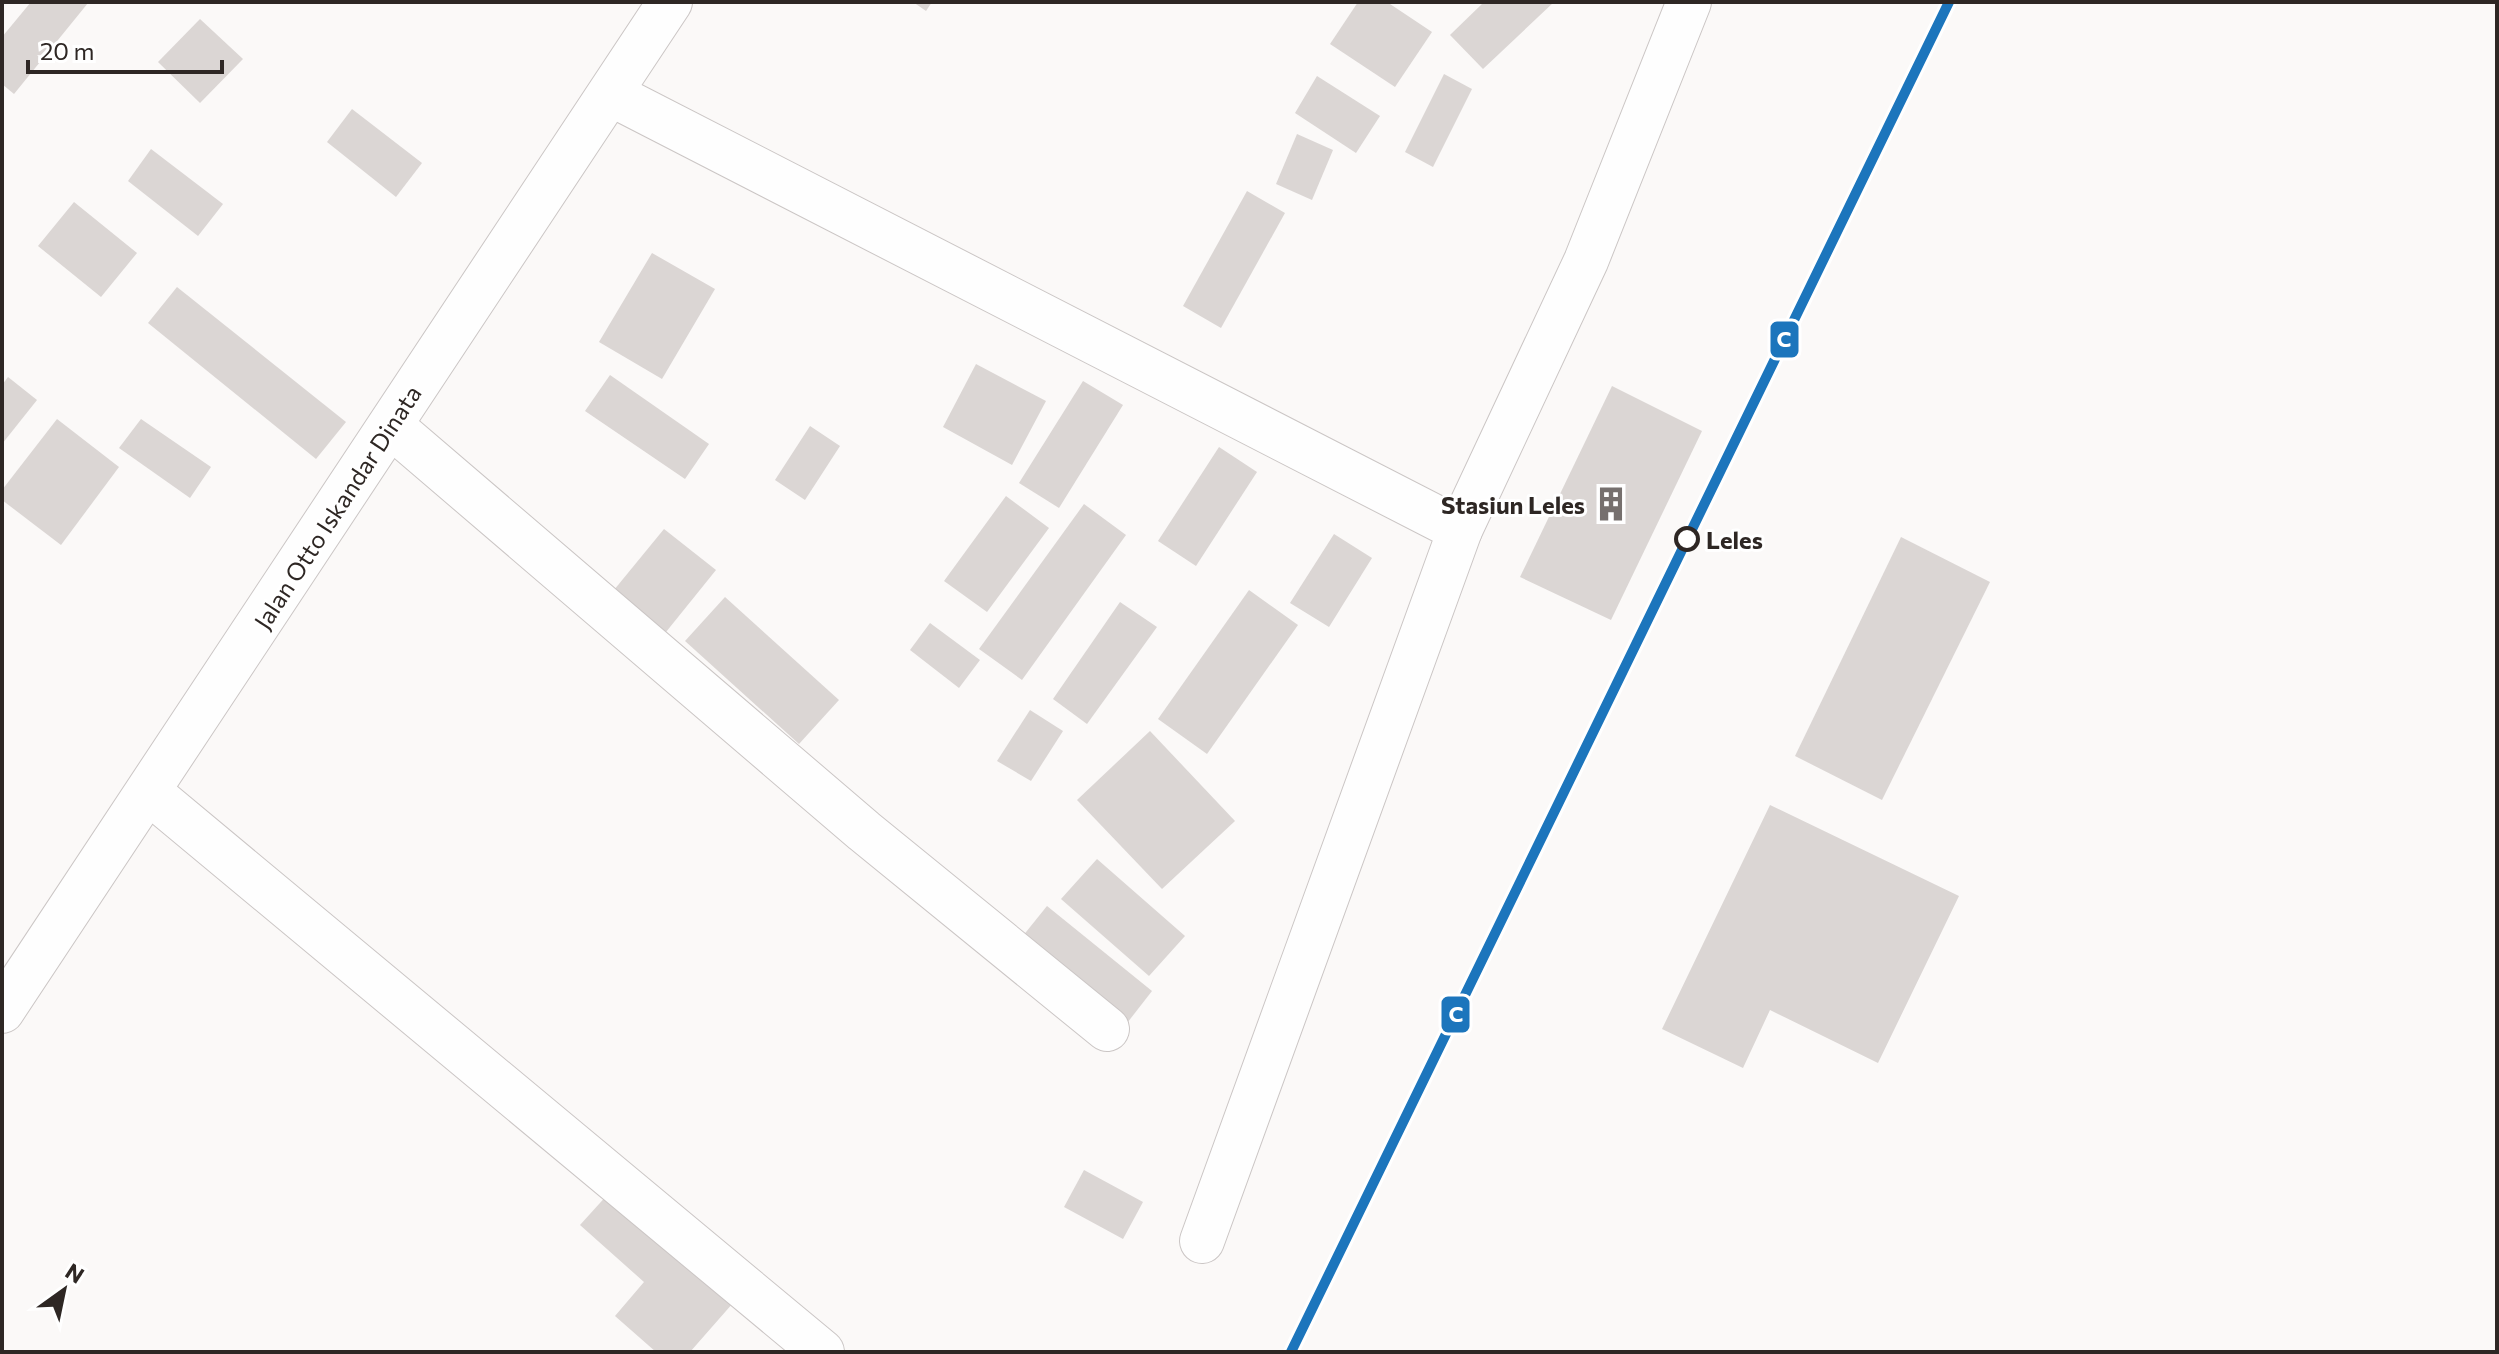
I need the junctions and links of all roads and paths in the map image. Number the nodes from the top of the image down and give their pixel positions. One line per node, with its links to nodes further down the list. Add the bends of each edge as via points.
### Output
1 (670, 2): 3 (street, Jalan Otto Iskandar Dinata)
2 (1689, 2): 5 (street, via 1586,261)
3 (611, 94): 4 (street, Jalan Otto Iskandar Dinata); 5 (street)
4 (391, 426): 6 (street, Jalan Otto Iskandar Dinata); 8 (street, via 864,831)
5 (1460, 530): 9 (street)
6 (149, 792): 7 (street, Jalan Otto Iskandar Dinata); 10 (street)
7 (2, 1011)
8 (1107, 1029)
9 (1202, 1241)
10 (822, 1352)

